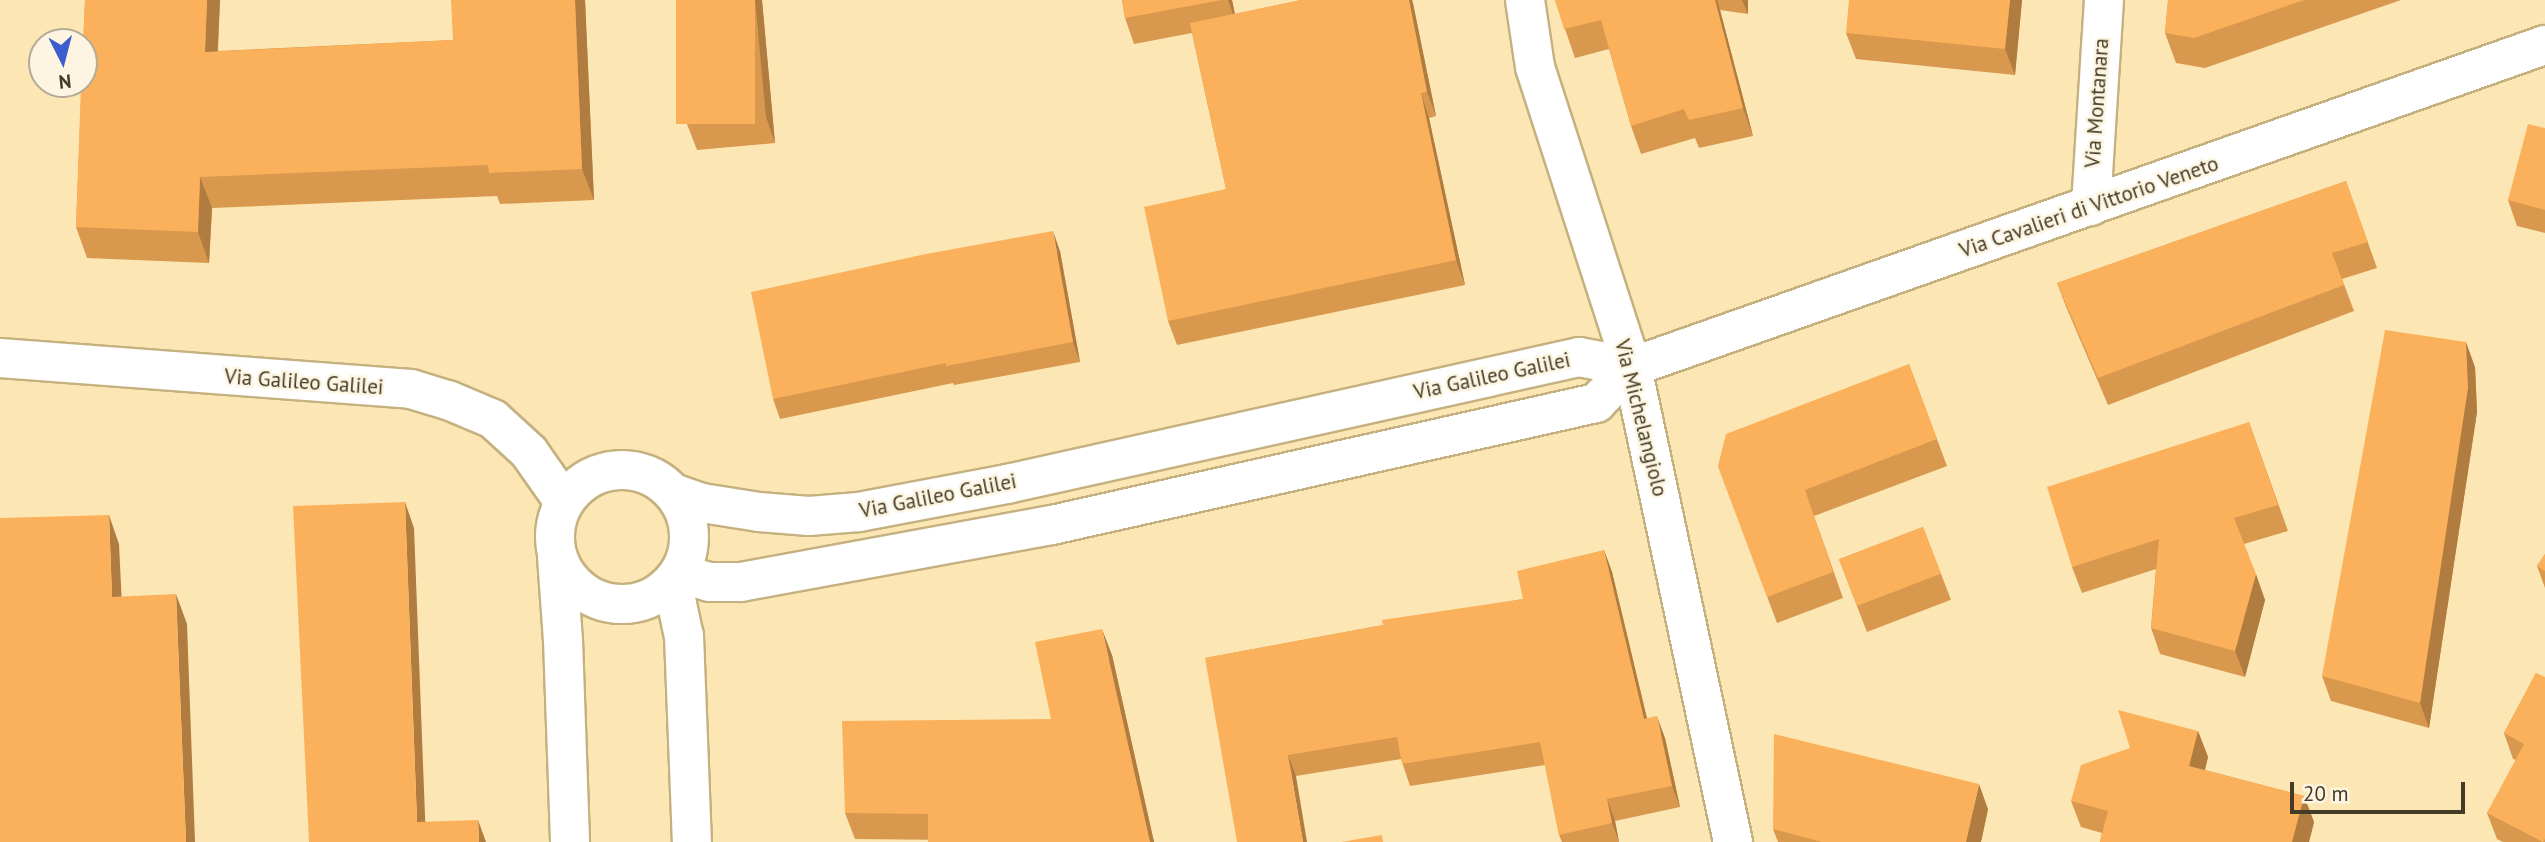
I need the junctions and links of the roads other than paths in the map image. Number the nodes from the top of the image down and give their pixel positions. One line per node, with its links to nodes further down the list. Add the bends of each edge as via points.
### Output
1 (1525, 0): 6 (street, Via Michelangiolo, via 1535,67)
2 (2104, 0): 4 (street, Via Montanara)
3 (2545, 45): 4 (street, Via Cavalieri di Vittorio Veneto)
4 (2091, 206): 6 (street, Via Cavalieri di Vittorio Veneto)
5 (0, 358): 8 (street, Via Galileo Galilei, via 411,389 493,419 529,452)
6 (1632, 367): 7 (street, Via Galileo Galilei, via 1579,357 1007,484 859,512 809,516 760,512 702,503); 10 (street, via 1596,403 1052,525 741,582); 13 (street, Via Michelangiolo)
7 (673, 493): 8 (street, Via Galileo Galilei, via 646,474 615,471 578,486); 10 (street, via 689,531 688,549)
8 (564, 502): 9 (street)
9 (556, 551): 10 (street, via 576,586 611,604 650,598); 11 (street)
10 (673, 581): 12 (street, via 684,636)
11 (570, 842)
12 (692, 842)
13 (1733, 842)

